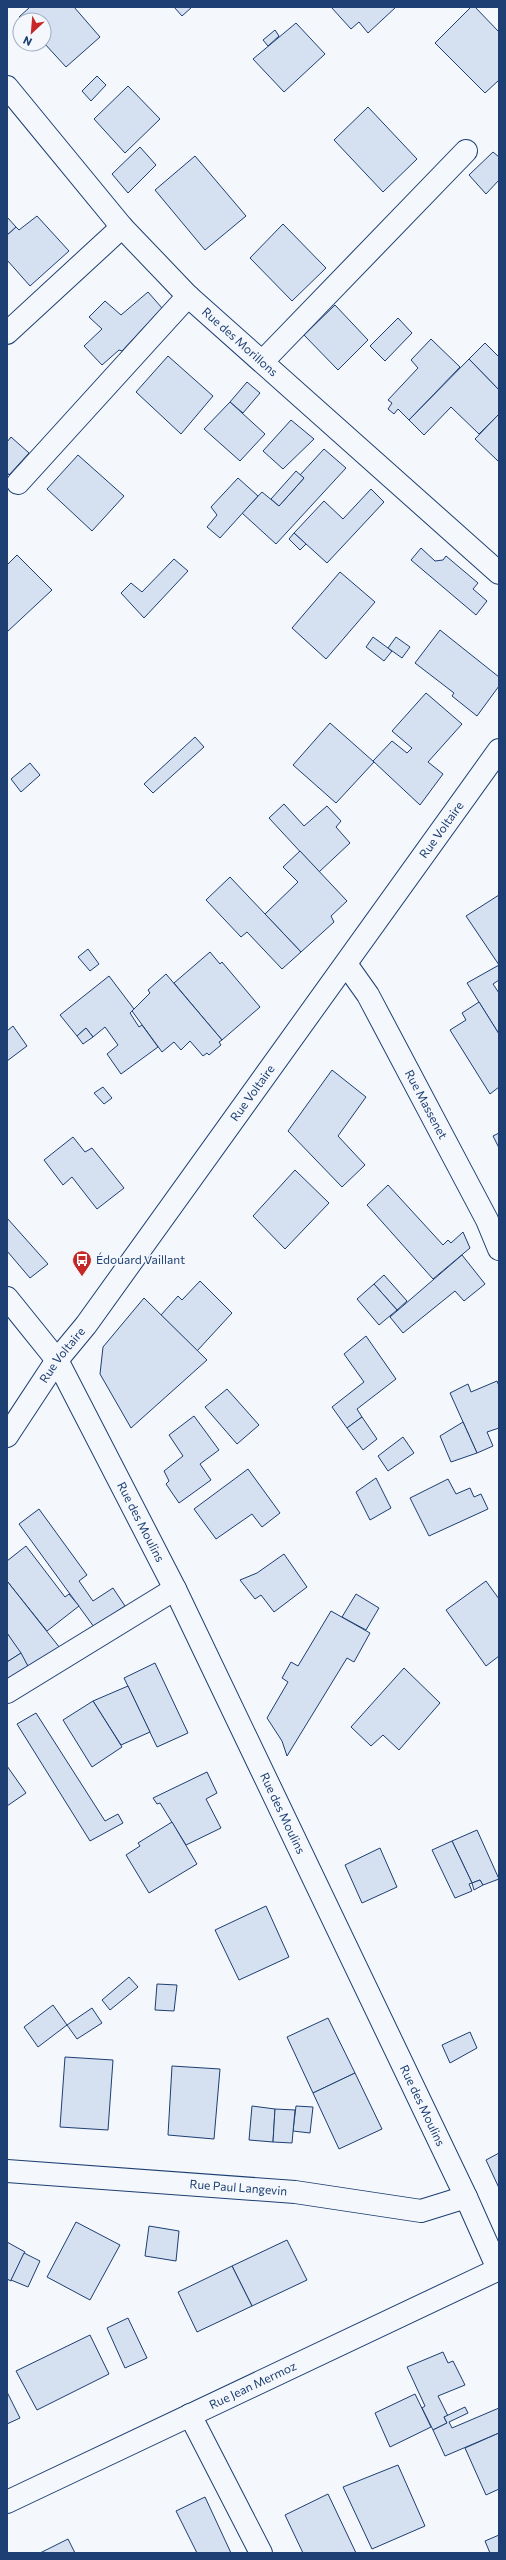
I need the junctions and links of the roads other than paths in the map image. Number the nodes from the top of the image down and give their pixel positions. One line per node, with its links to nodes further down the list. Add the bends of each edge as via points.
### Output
1 (7, 87): 3 (street, Rue des Morillons)
2 (466, 151): 6 (street)
3 (122, 227): 4 (street, Rue des Morillons); 5 (street)
4 (188, 296): 6 (street, Rue des Morillons); 7 (street)
5 (7, 333)
6 (263, 361): 8 (street, Rue des Morillons)
7 (18, 483)
8 (499, 573)
9 (499, 750): 10 (street, Rue Voltaire)
10 (346, 964): 11 (street, Rue Massenet, via 368,996 487,1220); 13 (street, Rue Voltaire, via 86,1325)
11 (499, 1249)
12 (7, 1298): 13 (street, Rue des Moulins)
13 (57, 1360): 14 (street, Rue Voltaire); 15 (street, Rue des Moulins)
14 (7, 1436)
15 (175, 1589): 16 (street); 18 (street, Rue des Moulins)
16 (7, 1692)
17 (7, 2171): 18 (street, Rue Paul Langevin, via 295,2192 421,2211)
18 (466, 2197): 19 (street, Rue des Moulins)
19 (499, 2270): 20 (street, Rue Jean Mermoz)
20 (190, 2415): 21 (street, Rue Jean Mermoz); 22 (street)
21 (7, 2502)
22 (261, 2553)

